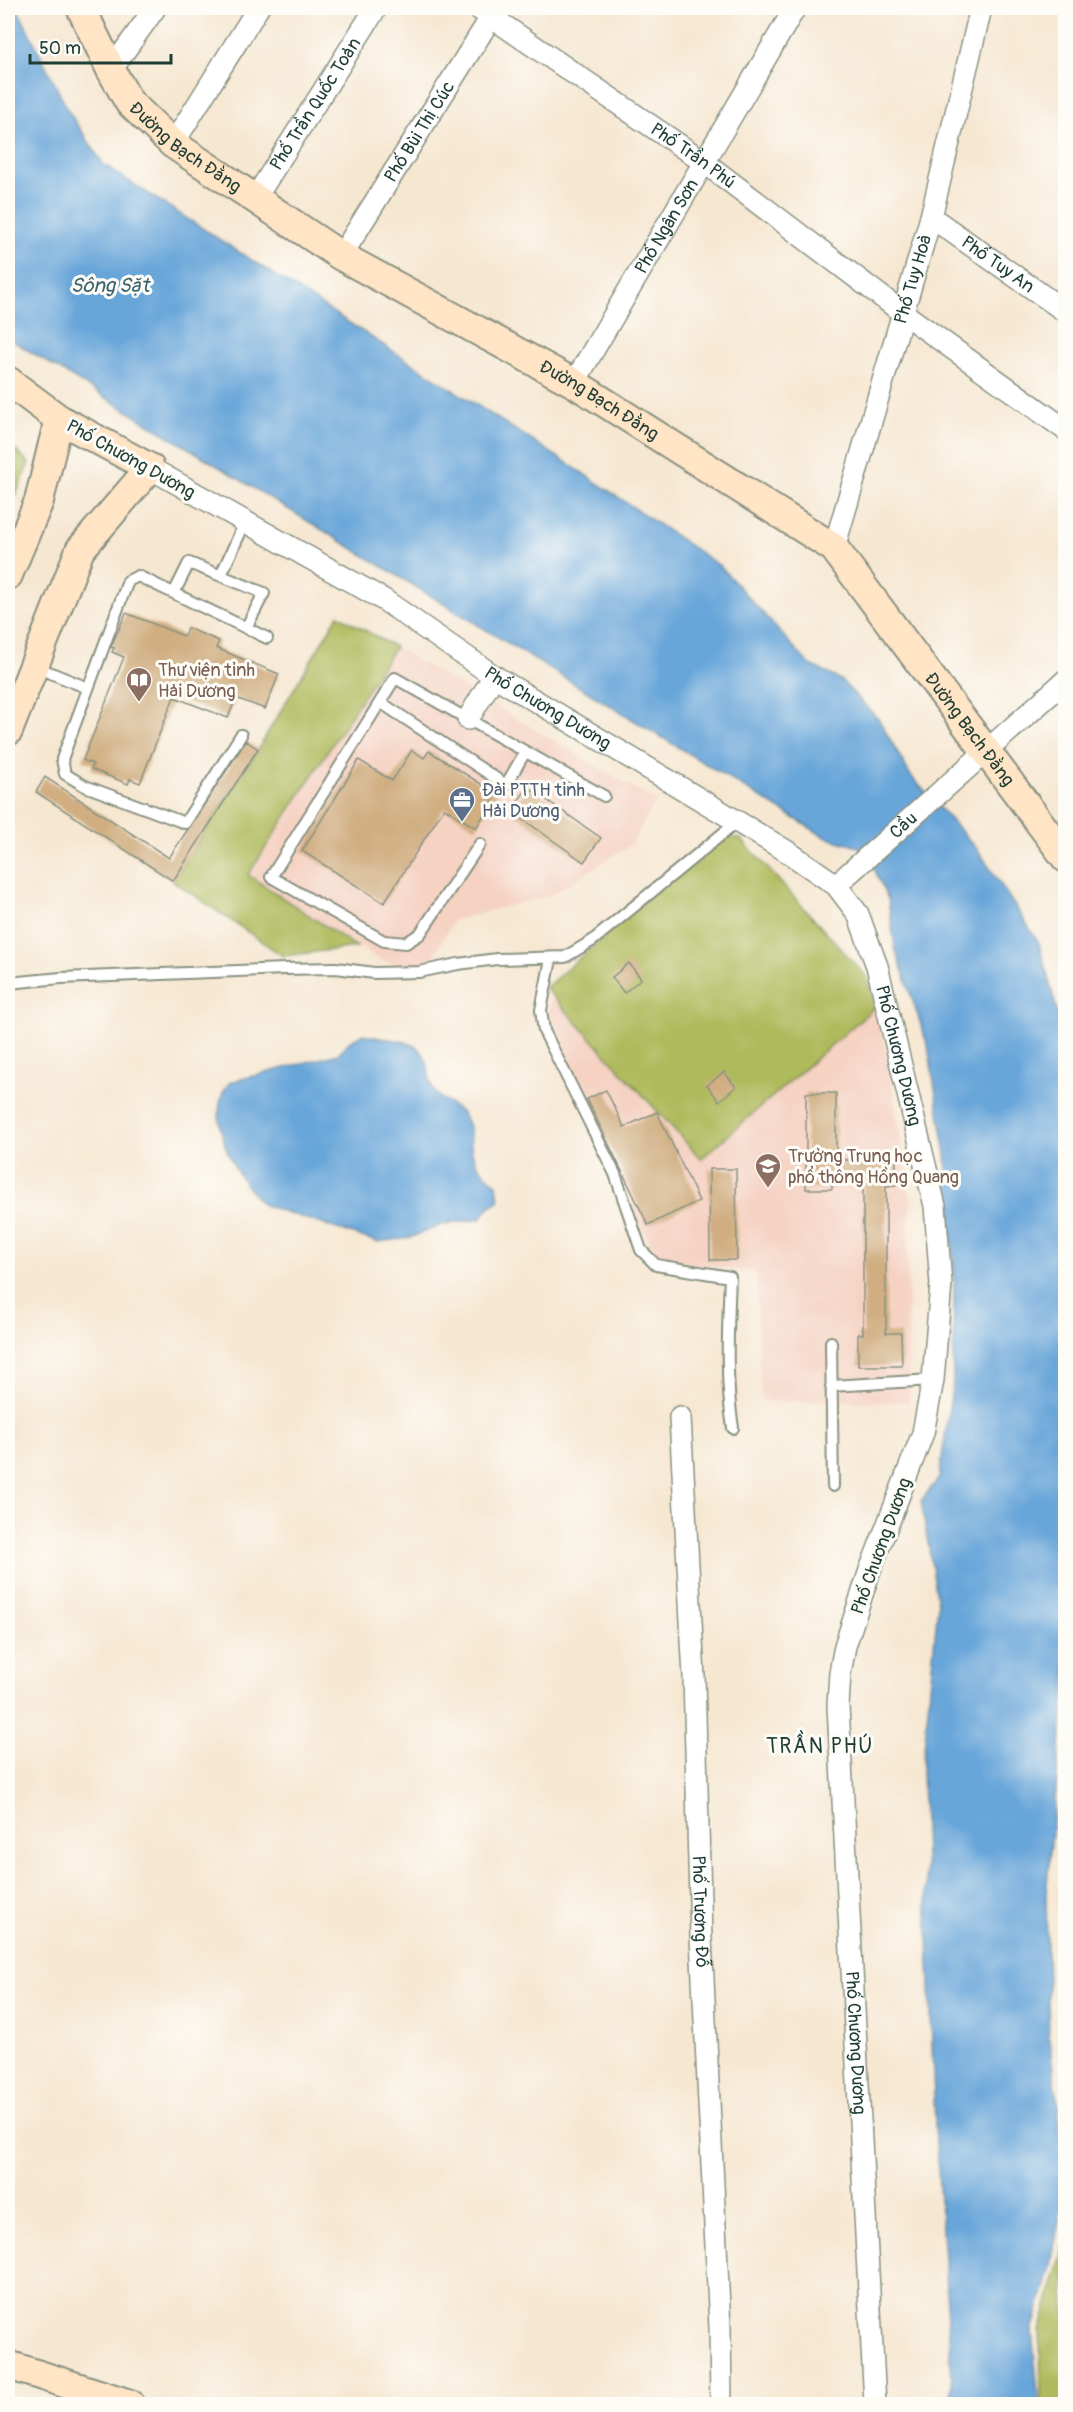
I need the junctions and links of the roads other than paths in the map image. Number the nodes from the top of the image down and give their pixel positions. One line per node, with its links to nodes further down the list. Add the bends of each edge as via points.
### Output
1 (81, 8): 8 (main road, Đường Bạch Đằng)
2 (155, 8): 8 (street)
3 (258, 8): 9 (street)
4 (376, 8): 11 (street, Phố Trần Quốc Toản)
5 (795, 8): 10 (street, Phố Ngân Sơn)
6 (981, 8): 12 (street, Phố Tuy Hoà)
7 (489, 10): 10 (street, Phố Trần Phú); 13 (street, Phố Bùi Thị Cúc)
8 (111, 70): 9 (main road, Đường Bạch Đằng, via 129,102)
9 (173, 144): 11 (main road, Đường Bạch Đằng)
10 (704, 162): 15 (street, Phố Trần Phú); 17 (street, Phố Ngân Sơn)
11 (254, 200): 13 (main road, Đường Bạch Đằng)
12 (931, 217): 14 (street, Phố Tuy An); 15 (street, Phố Tuy Hoà)
13 (341, 256): 17 (main road, Đường Bạch Đằng)
14 (1065, 312)
15 (903, 313): 19 (street, Phố Trần Phú); 22 (street, Phố Tuy Hoà)
16 (8, 381): 18 (main road, Phố Chương Dương)
17 (574, 383): 22 (main road, Đường Bạch Đằng)
18 (59, 419): 20 (main road, Phố Chương Dương); 23 (main road, via 39,501)
19 (1065, 430)
20 (150, 468): 21 (street, Phố Chương Dương); 28 (main road, via 80,550)
21 (245, 522): 24 (lane); 29 (street, Phố Chương Dương, via 384,600)
22 (834, 548): 36 (main road, Đường Bạch Đằng)
23 (8, 575)
24 (221, 575): 25 (lane, via 189,563); 26 (lane, via 264,593)
25 (174, 594): 26 (lane); 31 (lane, via 138,576 128,581)
26 (246, 628): 27 (lane)
27 (267, 638)
28 (33, 666): 31 (lane); 34 (main road)
29 (494, 676): 33 (street); 39 (street, Phố Chương Dương)
30 (1065, 680): 36 (street, Cầu)
31 (88, 688): 35 (lane, via 62,759 65,774 85,786 185,822)
32 (380, 702): 33 (lane, via 395,678); 37 (lane, via 506,785); 40 (lane, via 271,877 384,941 406,943 420,934)
33 (468, 719): 37 (lane)
34 (8, 731)
35 (241, 735)
36 (987, 751): 41 (main road, Đường Bạch Đằng); 42 (street, Cầu)
37 (525, 752): 38 (lane)
38 (604, 796)
39 (738, 821): 42 (street, Phố Chương Dương); 43 (lane, via 592,941 566,957)
40 (480, 844)
41 (1065, 858)
42 (836, 885): 46 (street, Phố Chương Dương, via 858,914 877,966 935,1206 941,1284)
43 (550, 959): 44 (lane, via 497,959 419,972 374,974 336,968 285,969); 49 (lane, via 541,1010 544,1031 615,1174 641,1250 656,1264 730,1277 728,1330)
44 (8, 983)
45 (831, 1342): 47 (lane)
46 (933, 1380): 47 (lane); 54 (street, Phố Chương Dương, via 923,1432 845,1646 838,1706)
47 (831, 1386): 50 (lane)
48 (680, 1417): 53 (street, Phố Trương Đỗ, via 694,1677)
49 (733, 1428)
50 (833, 1486)
51 (8, 2365): 52 (main road)
52 (130, 2404)
53 (721, 2404)
54 (875, 2404)

